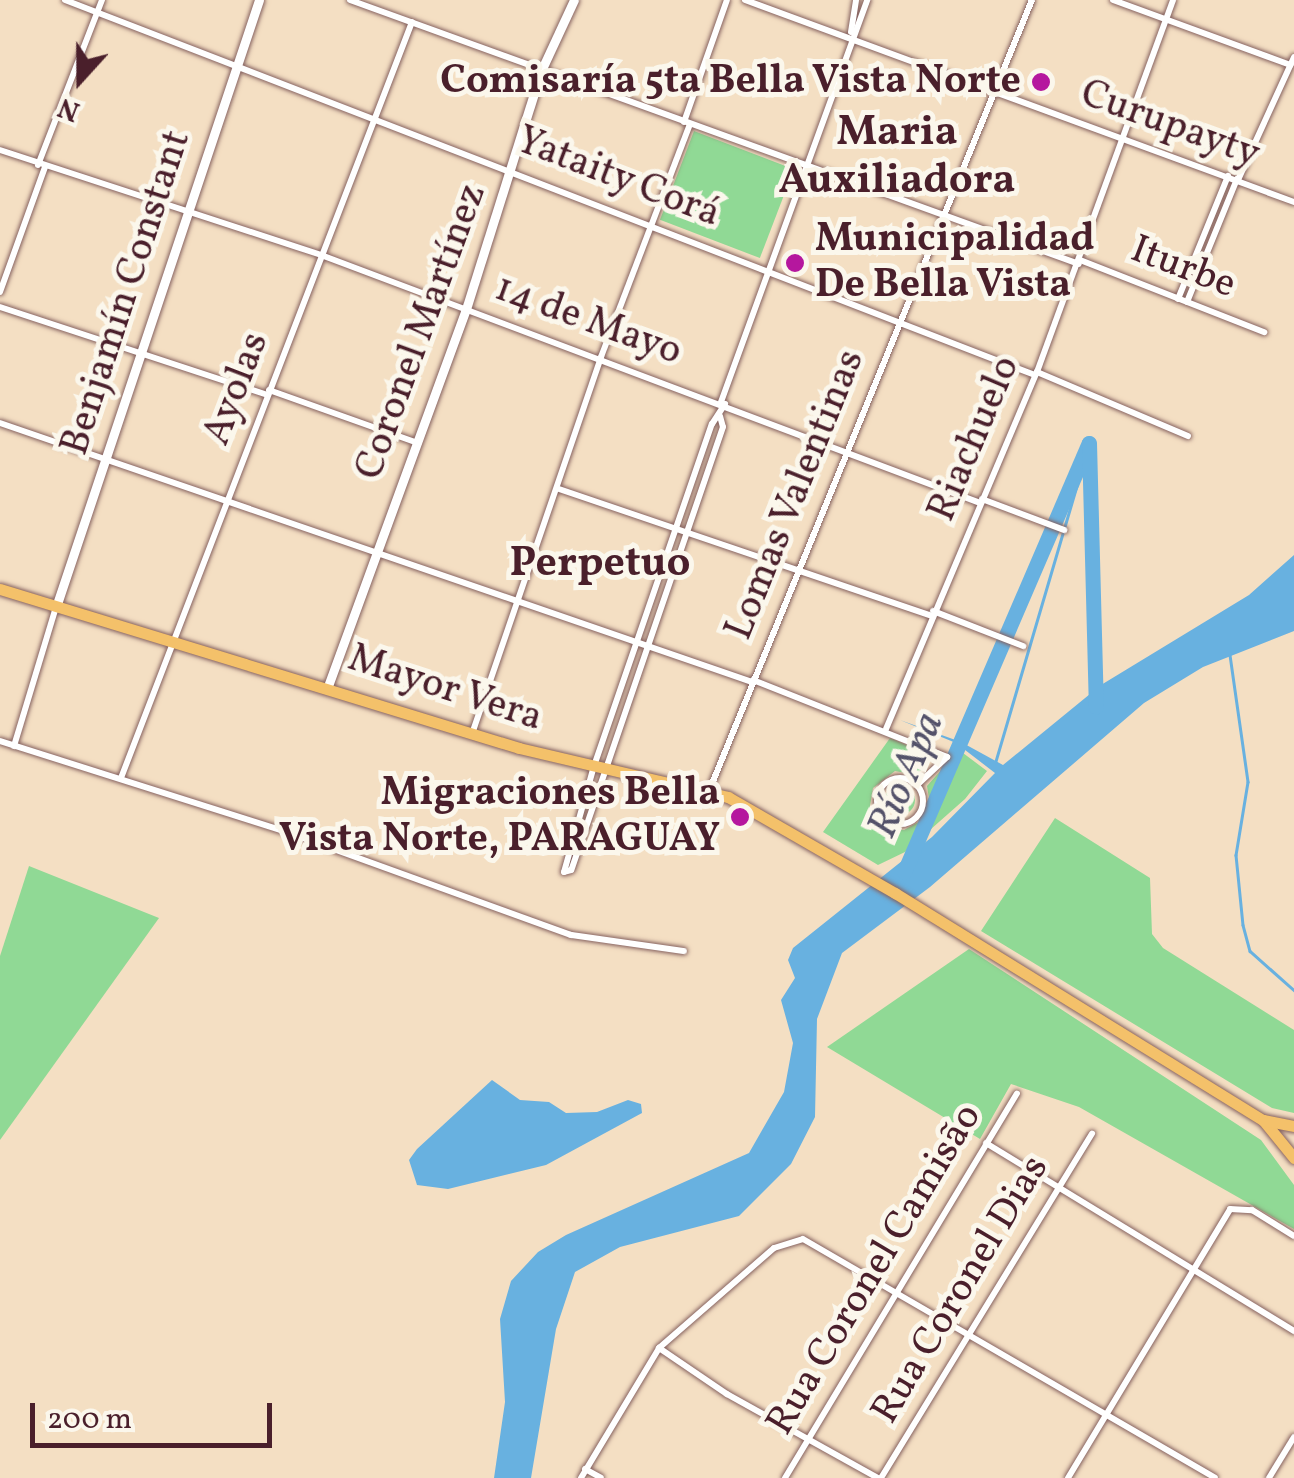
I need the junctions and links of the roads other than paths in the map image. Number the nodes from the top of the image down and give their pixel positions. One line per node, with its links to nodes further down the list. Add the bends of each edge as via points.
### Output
1 (65, 0): 13 (street, Yataity Corá)
2 (102, 0): 13 (street)
3 (259, 0): 18 (street, Benjamín Constant)
4 (350, 0): 15 (street, Iturbe)
5 (574, 0): 19 (street, Coronel Martínez)
6 (727, 0): 22 (street)
7 (746, 0): 16 (street, Curupayty)
8 (856, 0): 16 (street)
9 (867, 0): 16 (street)
10 (1032, 0): 20 (street, Lomas Valentinas)
11 (1113, 0): 14 (street)
12 (1173, 0): 14 (street, Riachuelo)
13 (99, 10): 18 (street, Yataity Corá); 26 (street)
14 (1166, 19): 17 (street); 23 (street, Riachuelo)
15 (412, 22): 19 (street, Iturbe); 21 (street, Ayolas)
16 (850, 36): 20 (street, Curupayty); 25 (street)
17 (1292, 61): 28 (street)
18 (233, 62): 21 (street, Yataity Corá); 30 (street, Benjamín Constant)
19 (541, 71): 22 (street, Iturbe); 27 (street, Coronel Martínez)
20 (993, 94): 23 (street, Curupayty); 31 (street, Lomas Valentinas)
21 (377, 117): 27 (street, Yataity Corá); 33 (street, Ayolas)
22 (687, 123): 25 (street, Iturbe); 32 (street)
23 (1123, 140): 28 (street, Curupayty); 34 (street, Riachuelo)
24 (0, 150): 26 (street, 14 de Mayo)
25 (805, 165): 31 (street, Iturbe); 35 (street)
26 (42, 166): 30 (street, 14 de Mayo); 36 (street)
27 (511, 169): 32 (street, Yataity Corá); 40 (street, Coronel Martínez)
28 (1234, 178): 29 (street, Curupayty); 37 (street); 38 (street)
29 (1294, 202)
30 (185, 209): 33 (street, 14 de Mayo); 43 (street, Benjamín Constant)
31 (944, 215): 34 (street, Iturbe); 41 (street, Lomas Valentinas)
32 (650, 224): 35 (street, Yataity Corá); 44 (street)
33 (321, 255): 40 (street, 14 de Mayo); 46 (street, Ayolas)
34 (1080, 262): 37 (street, Iturbe); 45 (street, Riachuelo)
35 (769, 268): 41 (street, Yataity Corá); 47 (street)
36 (0, 292)
37 (1178, 299): 38 (street, Iturbe)
38 (1187, 302): 42 (street, Iturbe)
39 (0, 307): 43 (street)
40 (466, 309): 44 (street, 14 de Mayo); 51 (street, Coronel Martínez)
41 (900, 321): 45 (street, Yataity Corá); 52 (street, Lomas Valentinas)
42 (1264, 332)
43 (140, 349): 46 (street); 53 (street, Benjamín Constant)
44 (601, 357): 47 (street, 14 de Mayo); 54 (street)
45 (1036, 374): 50 (street, Yataity Corá); 55 (street, Riachuelo)
46 (268, 392): 51 (street); 56 (street, Ayolas)
47 (723, 403): 48 (street); 52 (street, 14 de Mayo)
48 (720, 416): 57 (street); 59 (street, via 722,427)
49 (0, 424): 53 (street)
50 (1188, 436)
51 (415, 442): 60 (street, Coronel Martínez)
52 (847, 451): 55 (street, 14 de Mayo); 61 (street, Lomas Valentinas)
53 (105, 459): 56 (street); 64 (street, Benjamín Constant)
54 (559, 490): 57 (street); 63 (street)
55 (981, 501): 58 (street, 14 de Mayo); 65 (street, Riachuelo)
56 (224, 503): 60 (street); 66 (street, Ayolas)
57 (676, 529): 59 (street); 67 (street)
58 (1064, 530)
59 (686, 532): 61 (street); 68 (street)
60 (375, 552): 63 (street); 71 (street, Coronel Martínez)
61 (796, 571): 65 (street); 70 (street, Lomas Valentinas)
62 (0, 588): 64 (main road, Mayor Vera)
63 (519, 602): 67 (street); 73 (street)
64 (56, 607): 66 (main road, Mayor Vera); 75 (street)
65 (932, 613): 69 (street); 72 (street, Riachuelo)
66 (172, 639): 71 (main road, Mayor Vera); 77 (street, Ayolas)
67 (638, 639): 68 (street); 76 (street)
68 (647, 642): 70 (street); 76 (street)
69 (1022, 646)
70 (752, 681): 72 (street); 79 (street, Lomas Valentinas)
71 (328, 686): 73 (main road, Mayor Vera)
72 (889, 723): 78 (street, via 947,757)
73 (472, 734): 76 (main road, Mayor Vera)
74 (0, 742): 75 (street)
75 (14, 746): 77 (street)
76 (599, 767): 76 (street, via 564,872 571,870); 79 (main road, Mayor Vera)
77 (121, 778): 80 (street, via 571,935)
78 (916, 785): 78 (street, via 888,781 876,800 882,815 894,823 915,818 923,798)
79 (709, 791): 82 (main road, Mayor Vera, via 860,872)
80 (684, 951)
81 (1017, 1094): 85 (street, Rua Coronel Camisão)
82 (1263, 1120): 83 (main road); 86 (main road)
83 (1294, 1126)
84 (1092, 1134): 87 (street, Rua Coronel Dias)
85 (986, 1143): 87 (street); 90 (street, Rua Coronel Camisão)
86 (1294, 1158)
87 (1058, 1187): 89 (street); 92 (street, Rua Coronel Dias)
88 (1294, 1236): 89 (street, via 1252,1210 1230,1209)
89 (1193, 1269): 91 (street); 94 (street)
90 (895, 1291): 92 (street); 93 (street, via 803,1239 774,1248); 95 (street, Rua Coronel Camisão)
91 (1294, 1330)
92 (969, 1334): 94 (street); 101 (street, Rua Coronel Dias)
93 (660, 1348): 95 (street, via 726,1394); 97 (street)
94 (1107, 1414): 102 (street); 103 (street)
95 (810, 1436): 100 (street, Rua Coronel Camisão); 101 (street)
96 (1294, 1437): 104 (street)
97 (584, 1469): 98 (street); 99 (street)
98 (581, 1478)
99 (601, 1478)
100 (785, 1478)
101 (879, 1478)
102 (1068, 1478)
103 (1215, 1478)
104 (1269, 1478)

